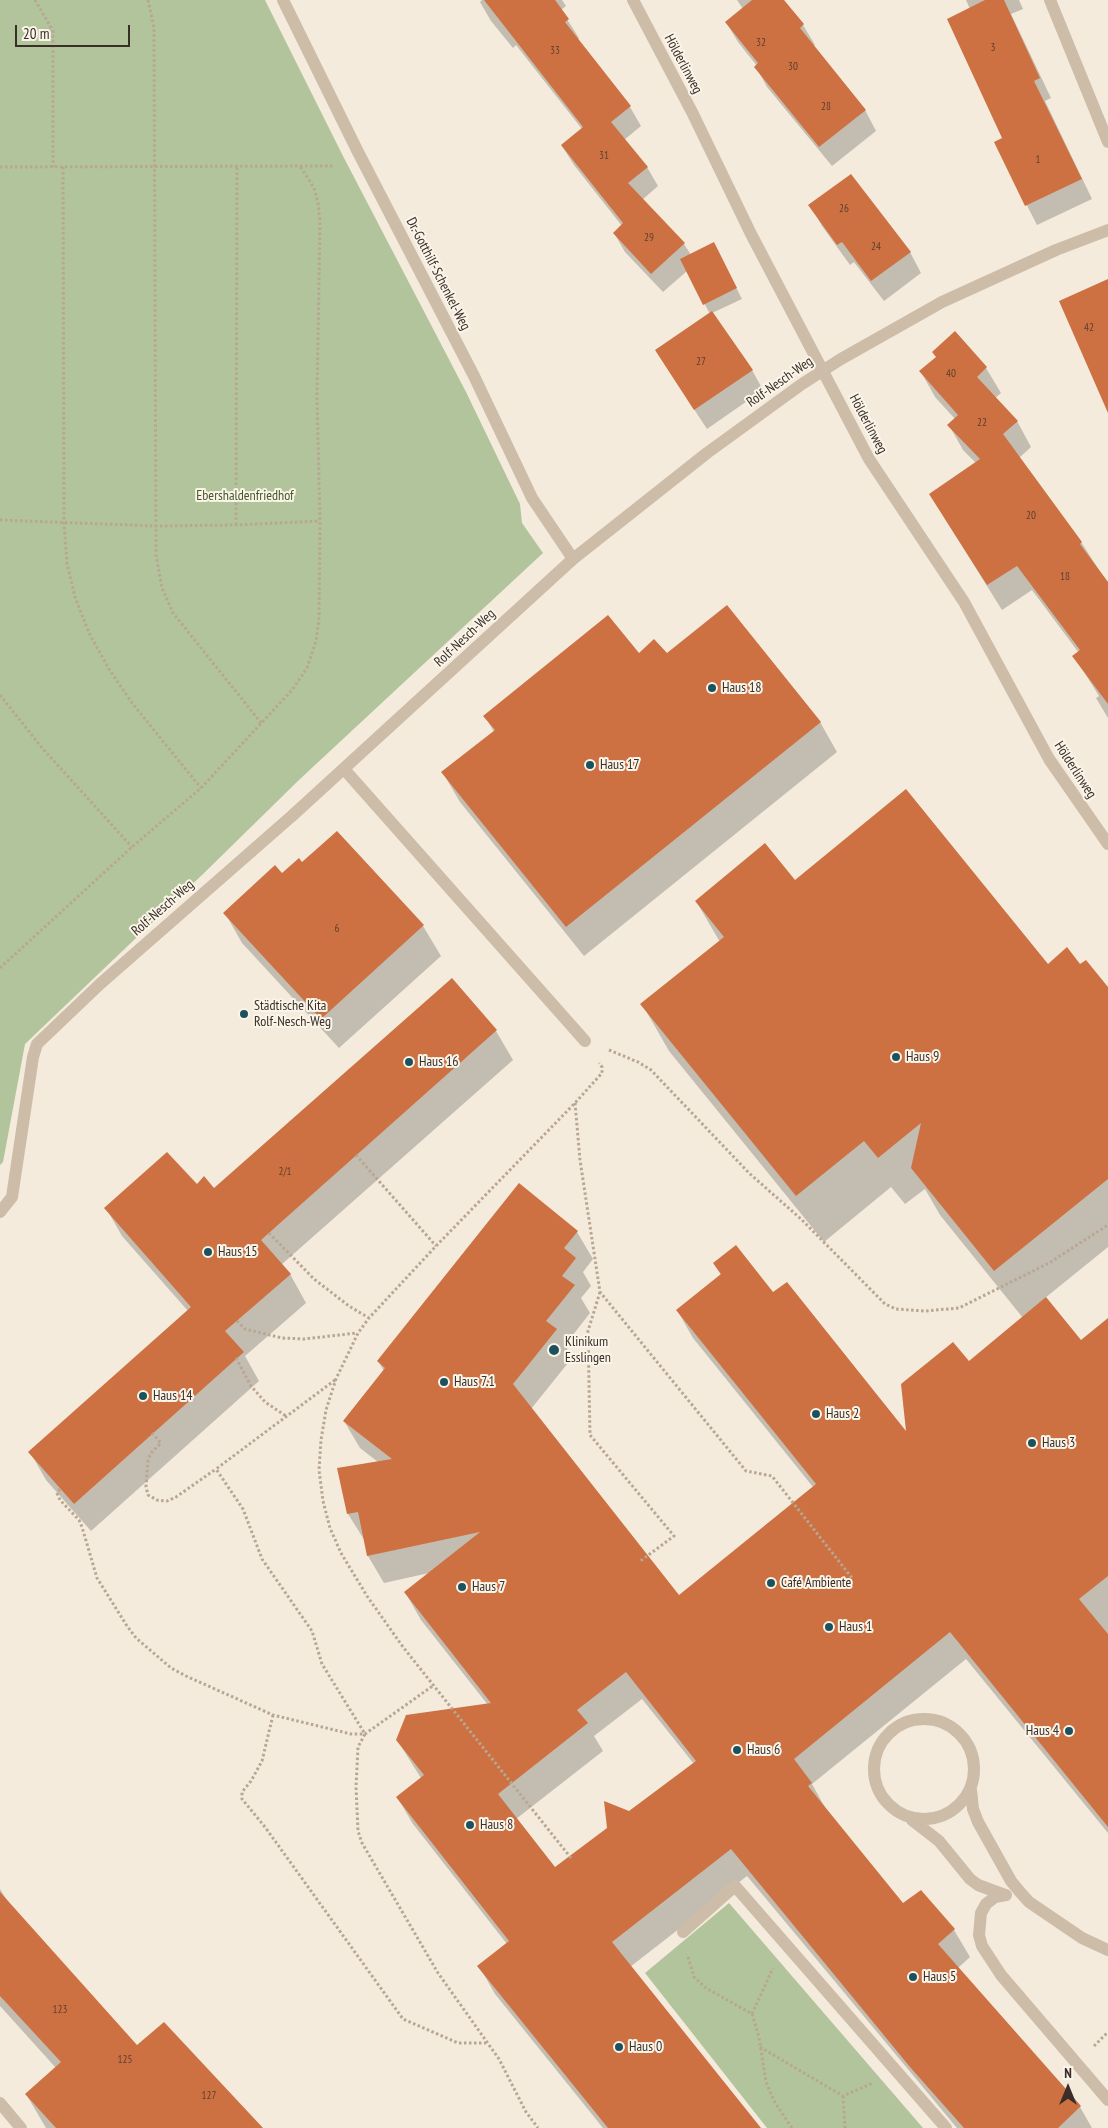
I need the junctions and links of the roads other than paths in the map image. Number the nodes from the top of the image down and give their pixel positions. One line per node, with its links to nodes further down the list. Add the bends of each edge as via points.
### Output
1 (283, 0): 7 (street, Dr.-Gotthilf-Schenkel-Weg, via 474,376 532,498)
2 (633, 0): 6 (street, Hölderlinweg)
3 (1050, 0): 4 (street)
4 (1108, 142)
5 (1108, 230): 6 (street, Rolf-Nesch-Weg, via 942,302)
6 (823, 370): 7 (street, Rolf-Nesch-Weg, via 706,453); 9 (street, Hölderlinweg, via 869,458 964,602 1049,760)
7 (573, 559): 8 (street, Rolf-Nesch-Weg)
8 (344, 769): 10 (street); 11 (street, Rolf-Nesch-Weg, via 100,984 37,1044 12,1197)
9 (1108, 844)
10 (585, 1041)
11 (0, 1212)
12 (971, 1790): 13 (street, via 962,1803 938,1818); 13 (street, via 974,1758 967,1742 956,1730 942,1722 926,1719 902,1724 883,1739 873,1769 876,1786 884,1800 895,1812); 15 (street, via 972,1809 978,1822 1011,1881)
13 (910, 1818): 14 (street, via 940,1841 970,1879)
14 (1006, 1895): 15 (street); 18 (street, via 995,1897 981,1913 979,1935 982,1946 1001,1975)
15 (1029, 1902): 17 (street, via 1082,1938)
16 (683, 1932): 21 (street, via 735,1886)
17 (1108, 1950)
18 (1108, 2100)
19 (0, 2103): 20 (street)
20 (22, 2128)
21 (946, 2128)

